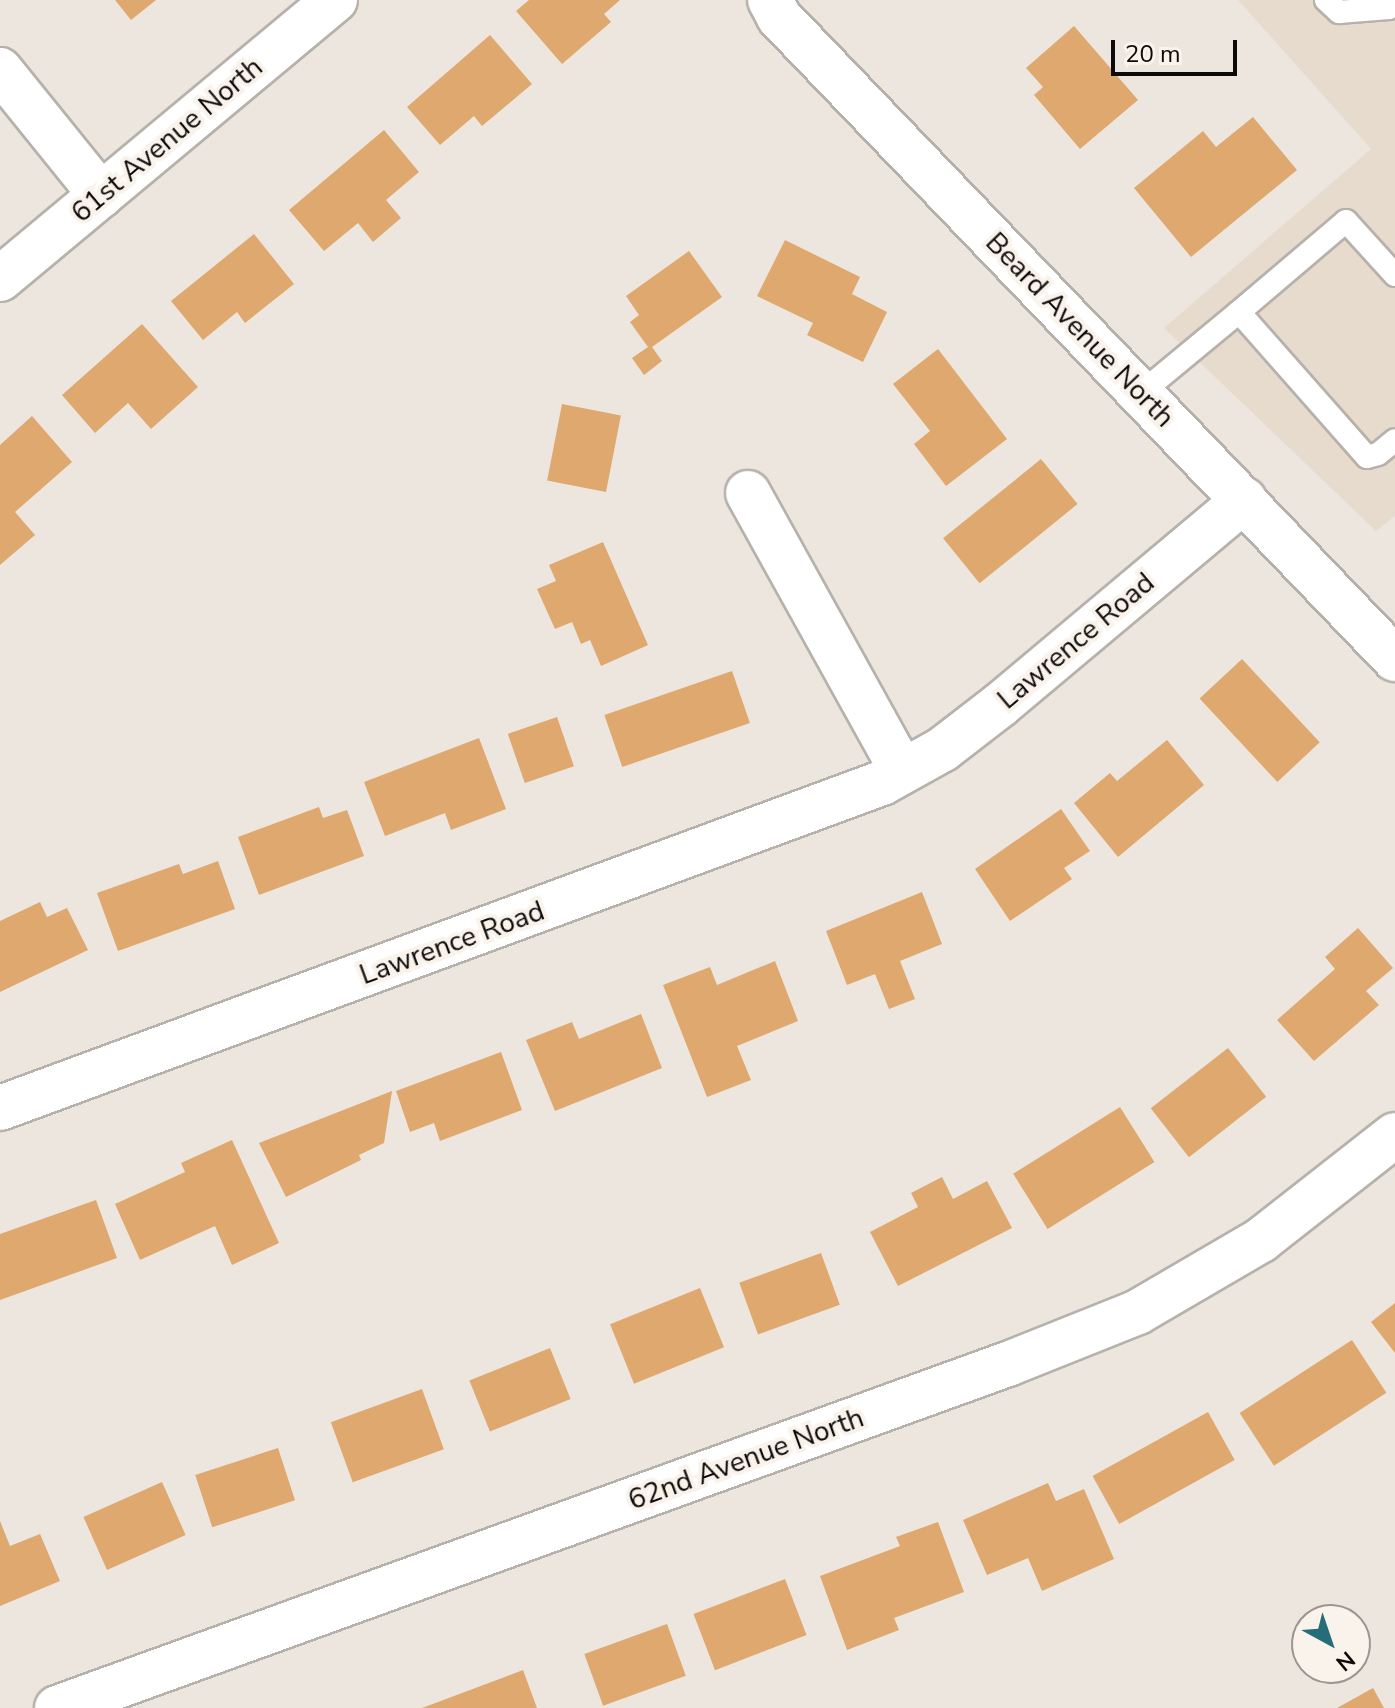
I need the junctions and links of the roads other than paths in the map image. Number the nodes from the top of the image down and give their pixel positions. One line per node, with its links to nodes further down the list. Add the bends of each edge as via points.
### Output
1 (335, 0): 6 (street, 61st Avenue North)
2 (1326, 0): 4 (lane, via 1339,12)
3 (774, 2): 10 (street, Beard Avenue North, via 789,28)
4 (1395, 4)
5 (0, 70): 6 (street)
6 (101, 195): 8 (street, 61st Avenue North)
7 (1395, 275): 9 (lane, via 1346,221)
8 (0, 279)
9 (1239, 312): 10 (lane); 11 (lane, via 1367,457)
10 (1141, 393): 13 (street, Beard Avenue North)
11 (1395, 440)
12 (748, 493): 15 (street)
13 (1244, 500): 14 (street, Beard Avenue North); 15 (street, Lawrence Road, via 1000,705 943,749)
14 (1395, 659)
15 (902, 771): 16 (street, Lawrence Road, via 815,810)
16 (0, 1108)
17 (1395, 1135): 18 (street, 62nd Avenue North, via 1261,1240 1138,1312 1008,1364)
18 (57, 1708)

